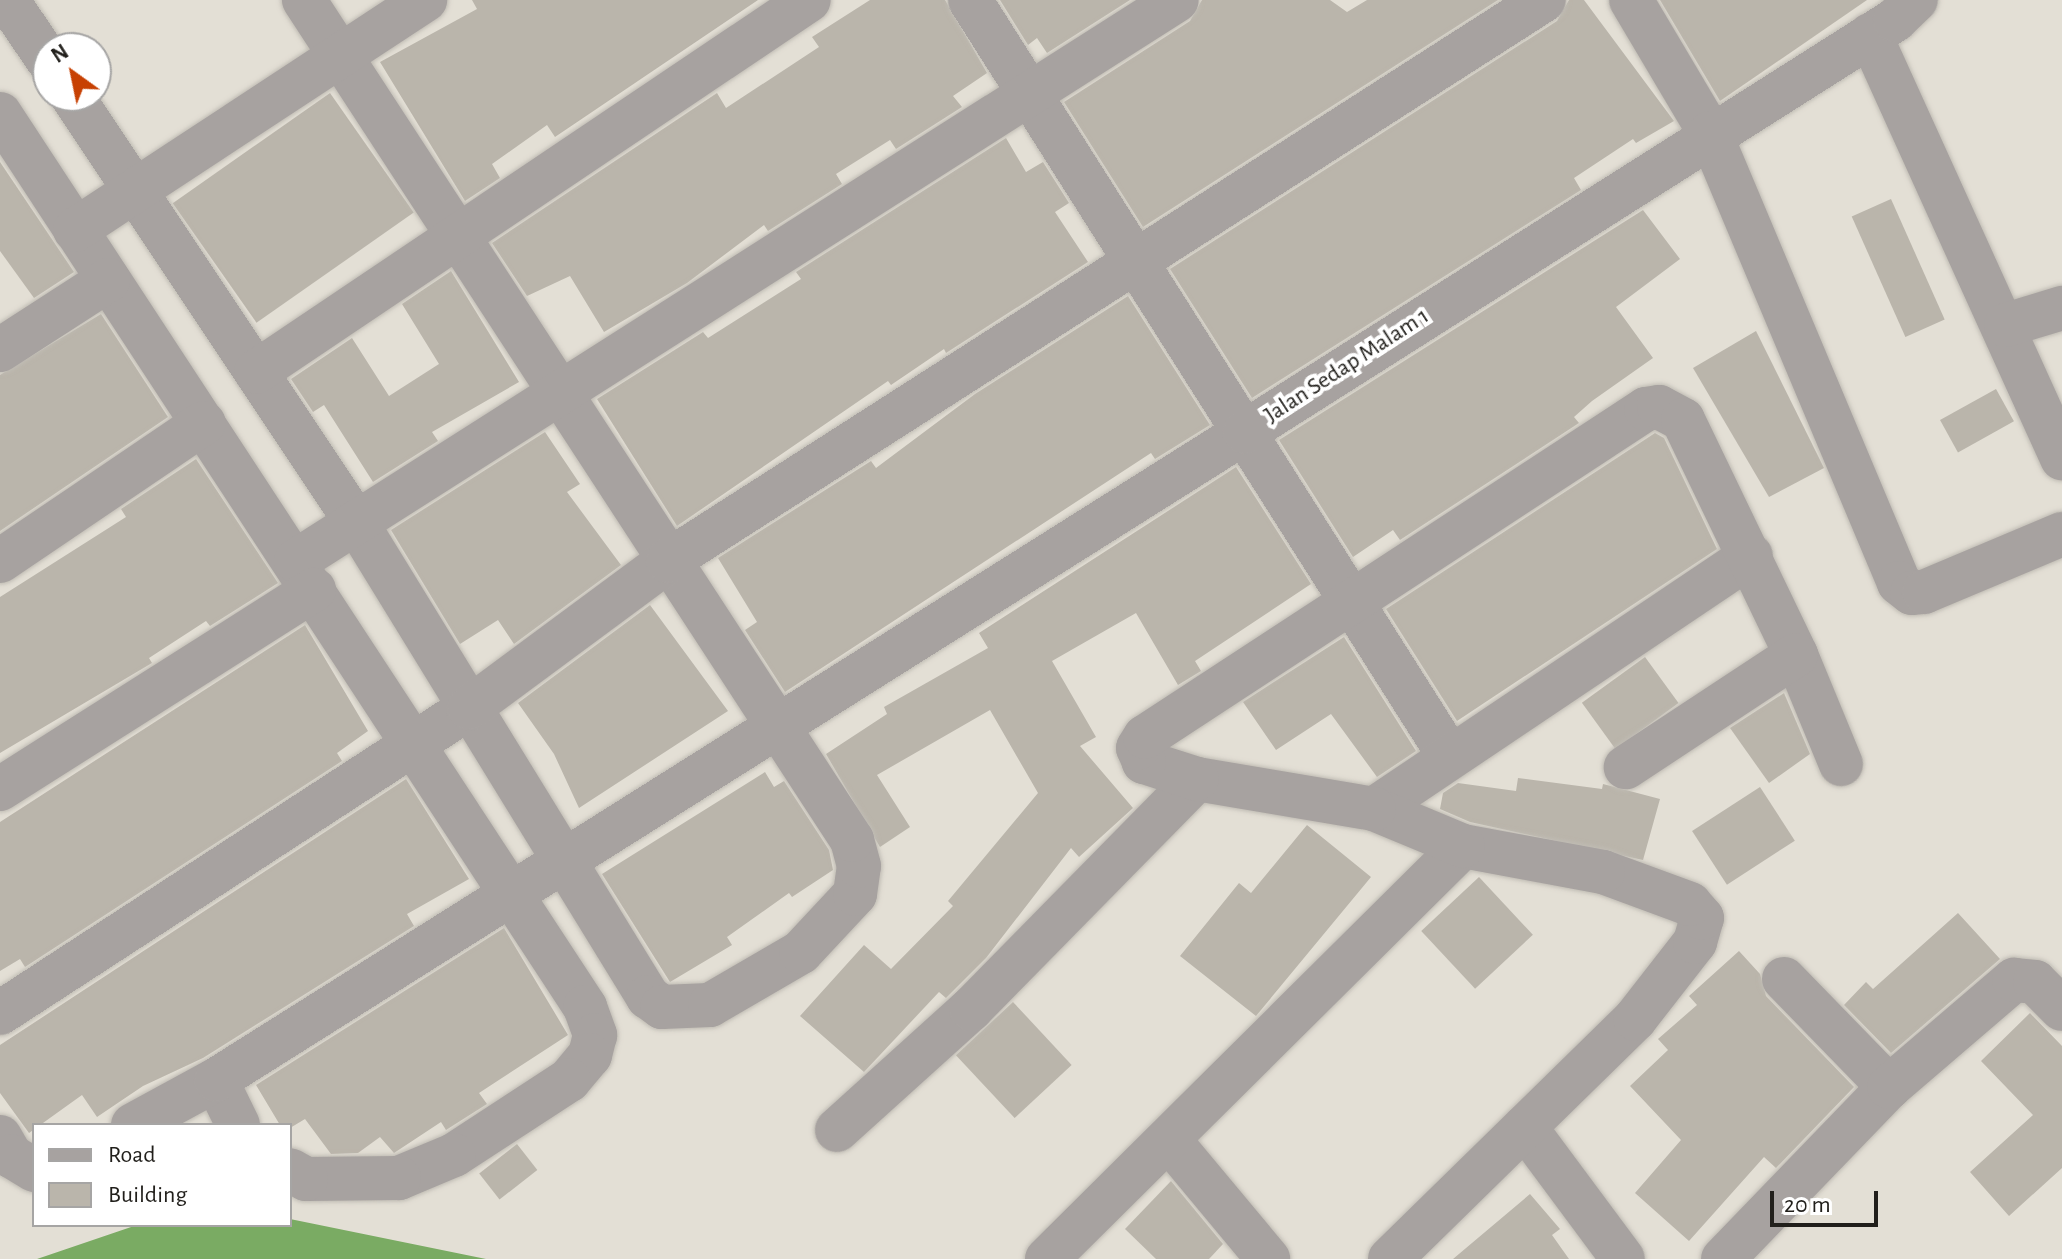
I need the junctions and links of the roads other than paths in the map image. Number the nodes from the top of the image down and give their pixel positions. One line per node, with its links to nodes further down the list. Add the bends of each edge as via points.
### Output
1 (7, 0): 11 (street)
2 (304, 0): 12 (street)
3 (425, 0): 12 (street)
4 (809, 0): 19 (street)
5 (970, 0): 13 (street)
6 (1177, 0): 13 (street)
7 (1544, 0): 20 (street)
8 (1631, 0): 15 (street)
9 (1916, 0): 10 (street, Jalan Sedap Malam 1)
10 (1870, 35): 15 (street, Jalan Sedap Malam 1); 23 (street)
11 (32, 37)
12 (339, 54): 17 (street); 19 (street)
13 (1031, 97): 20 (street); 26 (street)
14 (83, 112): 17 (street)
15 (1710, 133): 28 (street, Jalan Sedap Malam 1); 31 (street, via 1899,583 1912,593 1924,592)
16 (6, 137): 18 (street)
17 (135, 190): 18 (street); 25 (street)
18 (75, 230): 21 (street)
19 (458, 239): 25 (street); 26 (street)
20 (1136, 259): 28 (street); 34 (street)
21 (108, 280): 24 (street); 27 (street)
22 (2062, 308): 23 (street)
23 (2006, 325): 29 (street)
24 (0, 350)
25 (256, 372): 30 (street)
26 (560, 393): 30 (street); 34 (street)
27 (204, 423): 33 (street); 35 (street)
28 (1245, 432): 36 (street); 39 (street, Jalan Sedap Malam 1)
29 (2062, 458)
30 (356, 522): 35 (street); 38 (street)
31 (2062, 534)
32 (1751, 556): 36 (street, via 1683,420 1659,407 1646,409); 37 (street); 41 (street)
33 (0, 561)
34 (668, 561): 38 (street); 39 (street)
35 (305, 575): 40 (street); 45 (street)
36 (1353, 601): 41 (street); 44 (street, via 1145,737 1138,748 1144,762)
37 (1796, 655): 42 (street); 43 (street)
38 (469, 708): 40 (street); 48 (street)
39 (775, 728): 48 (street, Jalan Sedap Malam 1); 48 (street, via 852,840 859,866 855,894 801,952 710,1005 662,1007 648,997)
40 (413, 746): 49 (street); 52 (street)
41 (1450, 757): 46 (street)
42 (1841, 764)
43 (1626, 767)
44 (1197, 779): 46 (street); 58 (street, via 971,1009)
45 (0, 789)
46 (1374, 809): 47 (street)
47 (1463, 846): 57 (street, via 1603,872 1690,904 1702,918 1695,942 1635,1019); 60 (street)
48 (564, 861): 49 (street, Jalan Sedap Malam 1)
49 (512, 894): 53 (street, Jalan Sedap Malam 1); 62 (street, via 585,1007 595,1035 590,1055 569,1080 516,1117 454,1155 399,1178 306,1179)
50 (1784, 979): 54 (street)
51 (2062, 1009): 54 (street, via 2035,982 2014,980)
52 (0, 1013)
53 (216, 1080): 55 (street, Jalan Sedap Malam 1); 56 (street)
54 (1889, 1087): 67 (street)
55 (137, 1123)
56 (237, 1123)
57 (1525, 1127): 65 (street); 66 (street)
58 (837, 1130)
59 (0, 1137): 61 (street, via 11,1156)
60 (1169, 1140): 63 (street); 64 (street)
61 (32, 1169)
62 (292, 1171)
63 (1047, 1259)
64 (1268, 1259)
65 (1390, 1259)
66 (1623, 1259)
67 (1723, 1259)

